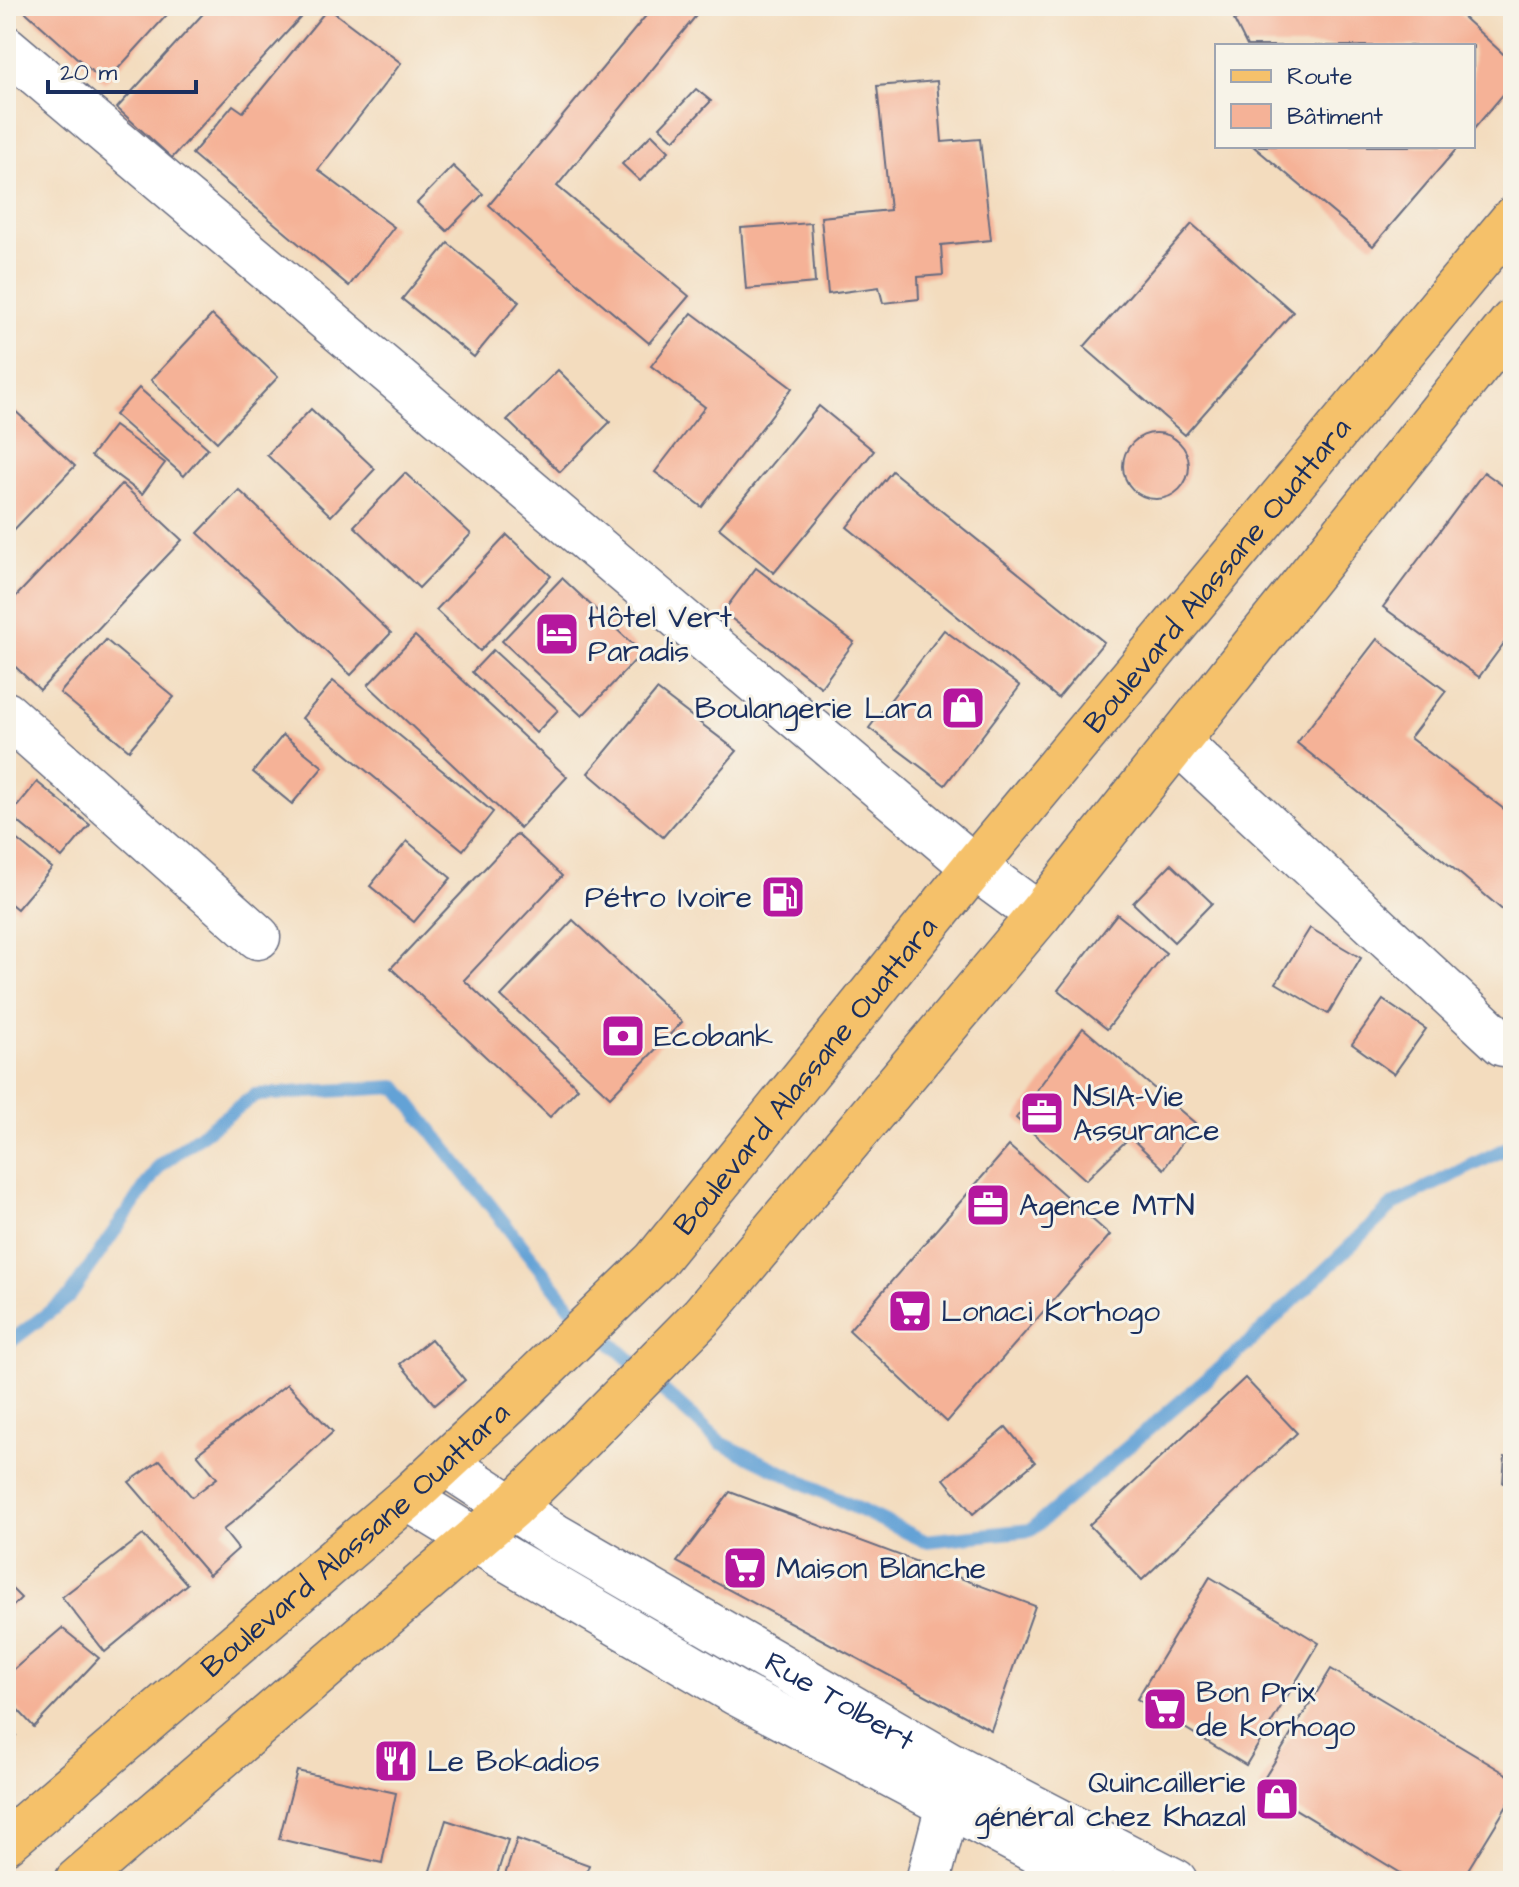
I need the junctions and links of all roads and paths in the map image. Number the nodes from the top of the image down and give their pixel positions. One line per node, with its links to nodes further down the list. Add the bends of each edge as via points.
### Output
1 (6, 48): 6 (street)
2 (1513, 219): 6 (main road, Boulevard Alassane Ouattara)
3 (1513, 321): 5 (main road)
4 (6, 714): 8 (street)
5 (1178, 742): 7 (main road); 9 (street)
6 (974, 867): 7 (street); 10 (main road, Boulevard Alassane Ouattara, via 655,1261)
7 (1039, 915): 12 (main road, via 702,1316)
8 (258, 937)
9 (1503, 1044)
10 (444, 1463): 11 (main road, Boulevard Alassane Ouattara); 12 (street, Rue Tolbert)
11 (407, 1498): 13 (street, Rue Tolbert); 15 (main road, Boulevard Alassane Ouattara)
12 (512, 1507): 13 (main road); 19 (street, Rue Tolbert, via 948,1763)
13 (474, 1538): 14 (street, Rue Tolbert, via 736,1693); 16 (main road)
14 (948, 1805): 17 (street); 18 (street, Rue Tolbert)
15 (6, 1842)
16 (77, 1881)
17 (928, 1881)
18 (1092, 1881)
19 (1175, 1881)

